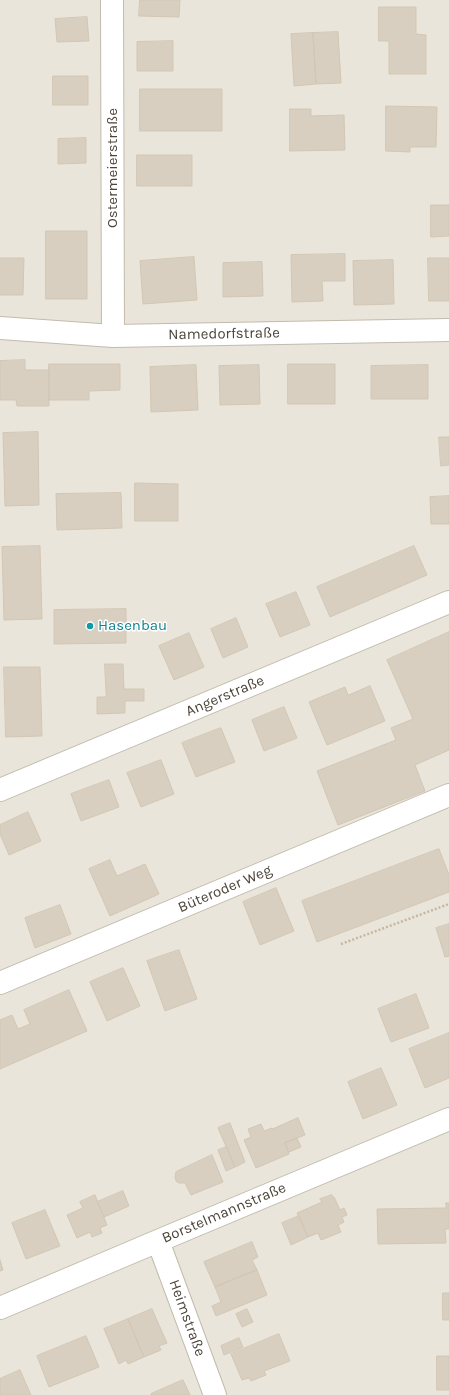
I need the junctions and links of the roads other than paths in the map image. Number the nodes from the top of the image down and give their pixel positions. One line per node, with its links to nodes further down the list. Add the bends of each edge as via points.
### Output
1 (112, 0): 4 (street, Ostermeierstraße)
2 (0, 328): 4 (street, Namedorfstraße)
3 (449, 330): 4 (street, Namedorfstraße)
4 (113, 336)
5 (449, 602): 6 (street, Angerstraße)
6 (2, 784)
7 (449, 795): 8 (street, Büteroder Weg)
8 (0, 983)
9 (449, 1119): 10 (street, Borstelmannstraße)
10 (158, 1241): 11 (street, Borstelmannstraße); 12 (street, Heimstraße)
11 (0, 1308)
12 (215, 1395)

